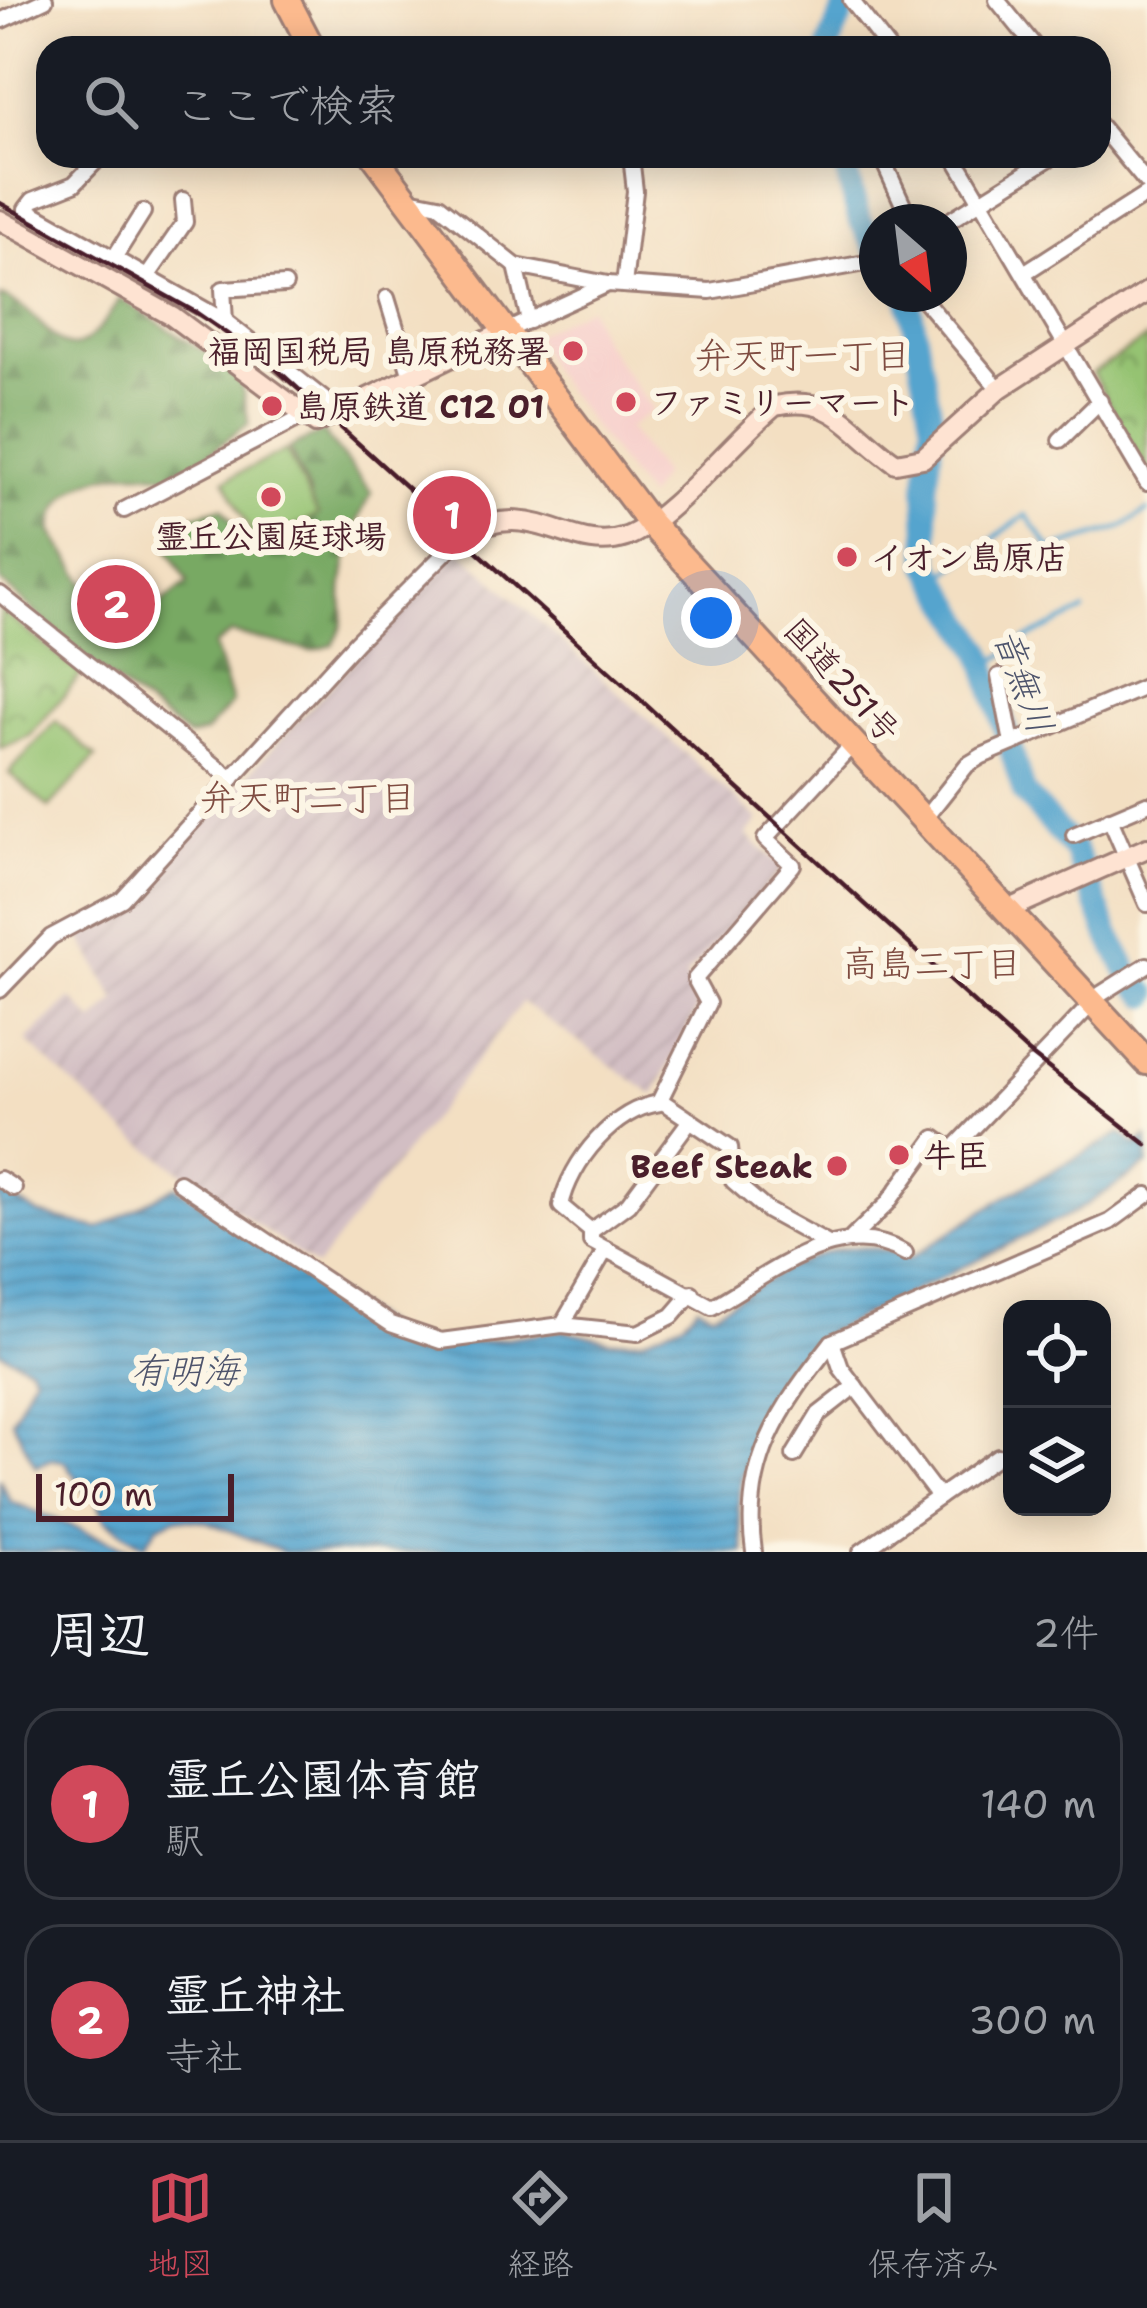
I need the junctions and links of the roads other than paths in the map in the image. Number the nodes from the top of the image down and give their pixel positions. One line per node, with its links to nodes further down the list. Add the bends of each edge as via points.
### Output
1 (45, 0): 5 (street)
2 (287, 0): 6 (highway)
3 (997, 0): 8 (street)
4 (853, 1): 7 (street)
5 (0, 22)
6 (306, 36)
7 (879, 36)
8 (1026, 36)
9 (1111, 140): 16 (street)
10 (89, 168): 25 (street, via 26,209)
11 (384, 168): 18 (highway, 国道251号)
12 (632, 168): 30 (street)
13 (886, 168): 21 (street)
14 (961, 168): 20 (street)
15 (1034, 168): 20 (street)
16 (1147, 183)
17 (1147, 194): 28 (street)
18 (410, 199): 27 (street, via 440,206); 36 (highway, 国道251号)
19 (183, 200): 29 (street, via 187,229)
20 (981, 201): 22 (street); 28 (street)
21 (903, 204)
22 (967, 209)
23 (143, 212): 25 (street)
24 (0, 220): 42 (street, via 172,316)
25 (113, 258): 29 (street)
26 (859, 264): 30 (street, via 710,291)
27 (516, 266): 30 (street); 36 (street)
28 (1024, 273): 37 (street)
29 (147, 277): 35 (street)
30 (616, 284): 36 (street)
31 (285, 285): 35 (street, via 224,289)
32 (1145, 296): 37 (street)
33 (387, 298): 38 (street)
34 (934, 312): 39 (street)
35 (225, 321): 41 (street)
36 (517, 326): 38 (street); 46 (highway, 国道251号)
37 (1066, 344): 39 (street); 40 (street)
38 (412, 377): 41 (street)
39 (1000, 389): 46 (street, via 931,451 896,463 823,404 775,406)
40 (1100, 401): 43 (street); 44 (street)
41 (340, 412): 42 (street, via 316,423)
42 (305, 415): 45 (street)
43 (1060, 440)
44 (1147, 483)
45 (124, 510)
46 (650, 523): 47 (street, via 624,538 591,539 515,518); 51 (highway, 国道251号)
47 (463, 535): 53 (street)
48 (0, 594): 53 (street)
49 (999, 676): 52 (street)
50 (1147, 686): 52 (street)
51 (854, 743): 55 (highway, 国道251号); 66 (street, via 765,839 793,866 695,979 708,1004)
52 (1008, 744): 55 (street, via 967,765)
53 (232, 779): 63 (street, via 122,898 51,937)
54 (1147, 804): 56 (street)
55 (925, 818): 61 (highway, 国道251号)
56 (1110, 819): 57 (street); 59 (street)
57 (1074, 835)
58 (1147, 848): 59 (street)
59 (1126, 857): 60 (street); 61 (street)
60 (1147, 904)
61 (1009, 909): 64 (highway, 国道251号)
62 (1147, 964): 64 (street)
63 (0, 990)
64 (1094, 1005): 65 (highway, 国道251号); 71 (street, via 952,1150 935,1138)
65 (1147, 1062)
66 (660, 1103): 67 (street); 70 (street, via 616,1122 578,1166 562,1206)
67 (688, 1123): 70 (street, via 628,1204); 72 (street, via 733,1151 733,1181)
68 (179, 1182): 76 (street, via 398,1328 452,1341)
69 (1147, 1195): 77 (street, via 1110,1222)
70 (591, 1231): 73 (street, via 591,1241)
71 (852, 1238): 72 (street); 74 (street)
72 (828, 1244): 75 (street, via 712,1307)
73 (606, 1249): 75 (street); 76 (street)
74 (905, 1253)
75 (692, 1293): 76 (street, via 672,1316 638,1334)
76 (562, 1324)
77 (832, 1342): 78 (street); 82 (street, via 771,1425 754,1469)
78 (855, 1386): 79 (street, via 819,1414); 81 (street)
79 (794, 1455)
80 (998, 1456): 81 (street)
81 (939, 1497): 83 (street)
82 (754, 1552)
83 (861, 1552)

